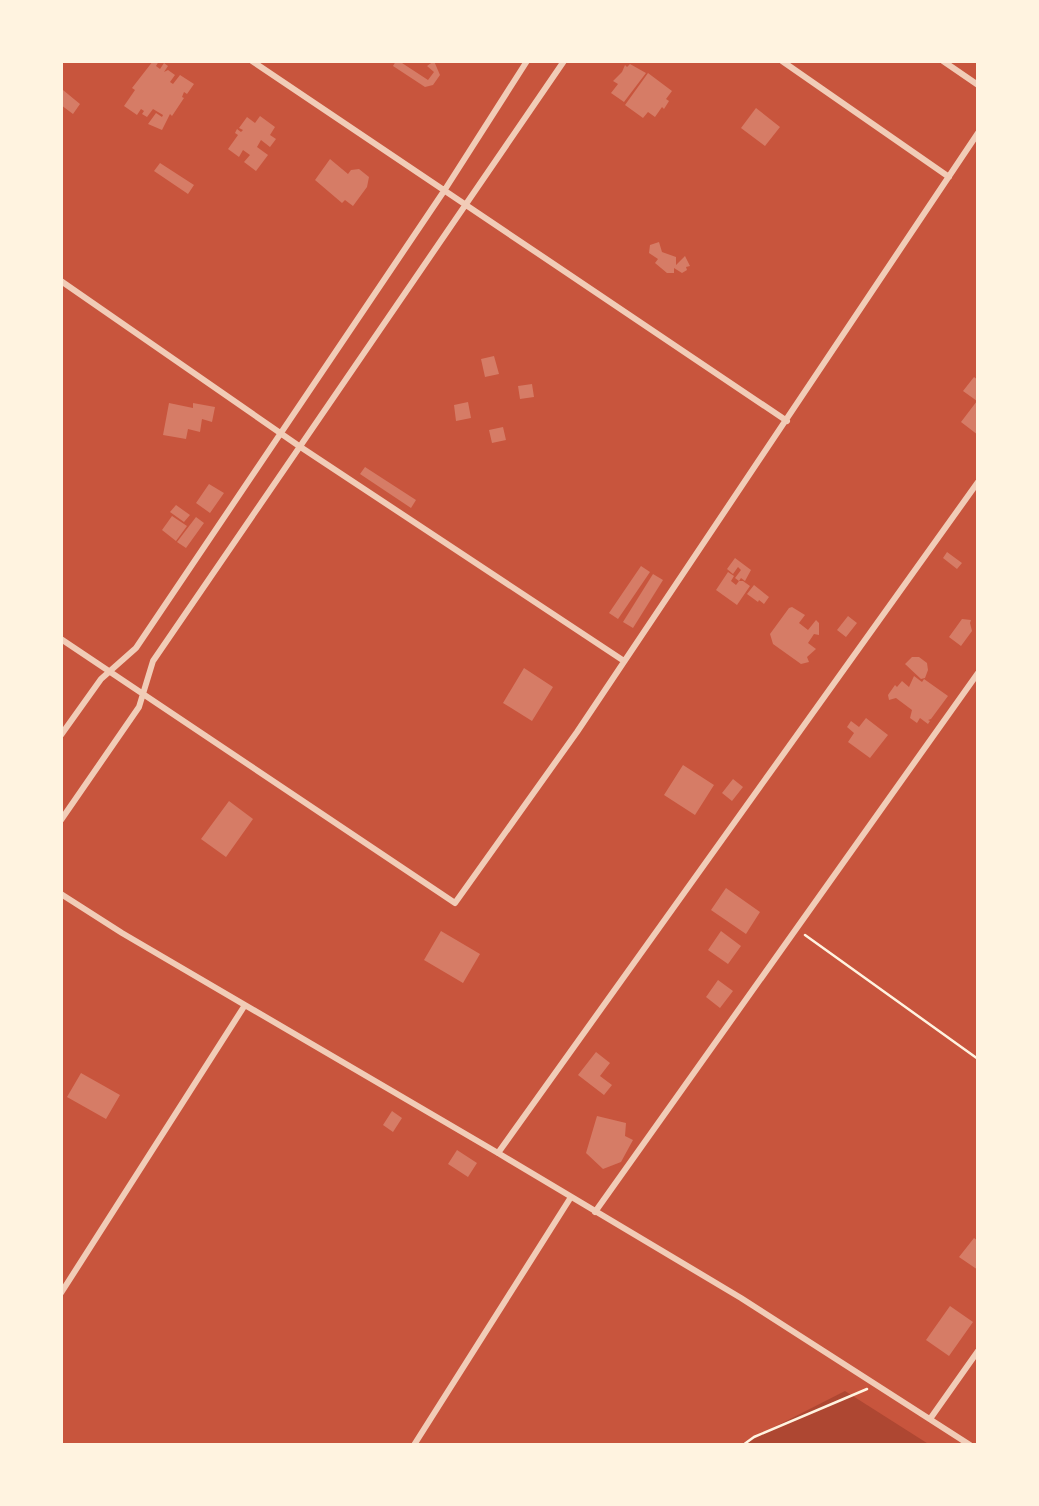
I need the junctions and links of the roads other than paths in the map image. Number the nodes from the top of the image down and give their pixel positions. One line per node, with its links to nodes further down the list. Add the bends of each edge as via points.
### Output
1 (252, 61): 9 (street)
2 (527, 61): 9 (street)
3 (564, 61): 10 (street)
4 (782, 61): 8 (street)
5 (943, 61): 6 (street)
6 (978, 85)
7 (978, 133): 8 (street)
8 (949, 177): 12 (street)
9 (444, 191): 10 (street); 13 (street)
10 (464, 205): 12 (street); 14 (street)
11 (61, 281): 13 (street)
12 (787, 421): 17 (street)
13 (280, 433): 14 (street); 18 (street, via 136,648)
14 (299, 446): 17 (street); 20 (street, via 153,661)
15 (978, 482): 25 (street)
16 (61, 639): 18 (street)
17 (624, 661): 20 (street, via 455,904)
18 (109, 671): 20 (street); 21 (street)
19 (978, 673): 27 (street)
20 (143, 695): 22 (street)
21 (61, 734)
22 (61, 820)
23 (61, 894): 24 (street)
24 (246, 1005): 25 (street); 28 (street)
25 (498, 1153): 26 (street)
26 (571, 1197): 27 (street); 31 (street)
27 (595, 1212): 30 (street, via 741,1298)
28 (61, 1293)
29 (978, 1351): 30 (street)
30 (930, 1419): 32 (street)
31 (414, 1445)
32 (970, 1445)

